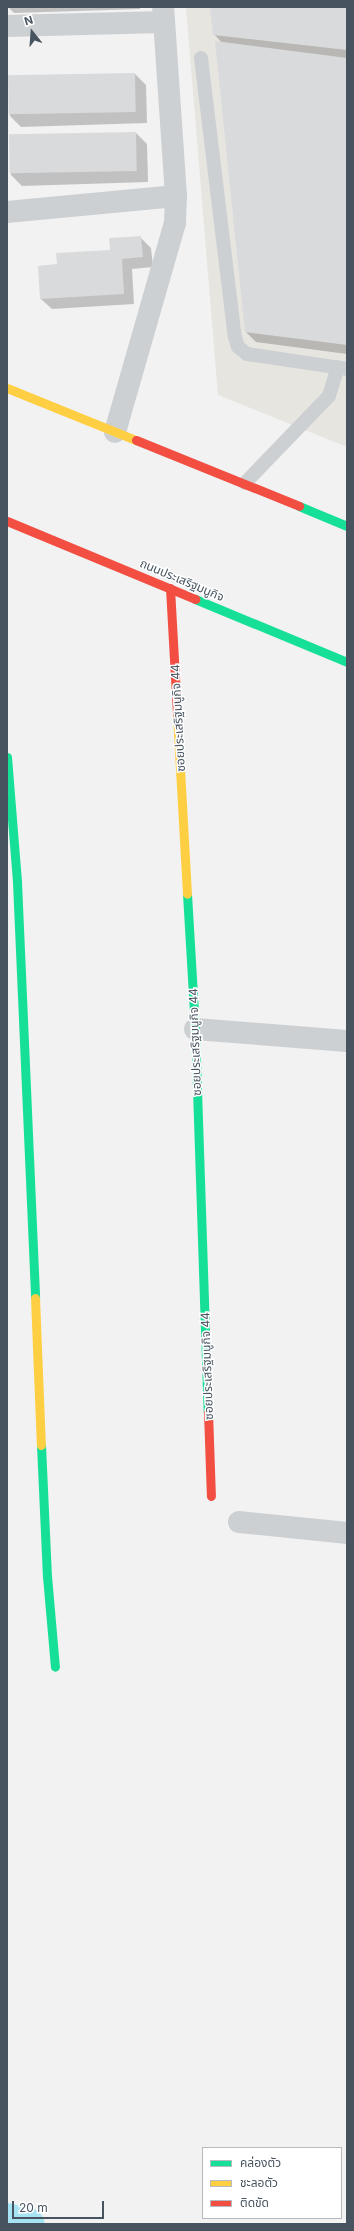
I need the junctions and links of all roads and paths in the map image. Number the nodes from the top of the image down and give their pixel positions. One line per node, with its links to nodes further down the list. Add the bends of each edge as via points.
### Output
1 (163, 14): 2 (street); 4 (street)
2 (7, 26)
3 (200, 58): 6 (lane, via 238,347 247,354)
4 (176, 196): 5 (street); 8 (street, via 175,223)
5 (8, 212)
6 (342, 368): 9 (lane, via 330,396)
7 (7, 388): 8 (street)
8 (115, 432): 9 (street)
9 (245, 483): 11 (street)
10 (7, 520): 12 (street, ถนนประเสริฐมนูกิจ)
11 (345, 525)
12 (170, 588): 13 (street, ถนนประเสริฐมนูกิจ); 15 (street, ซอยประเสริฐมนูกิจ 44)
13 (347, 662)
14 (7, 757): 20 (street, via 17,882 47,1568)
15 (196, 1028): 16 (street); 17 (street, ซอยประเสริฐมนูกิจ 44)
16 (347, 1042)
17 (211, 1496)
18 (239, 1522): 19 (street)
19 (347, 1533)
20 (55, 1667)

